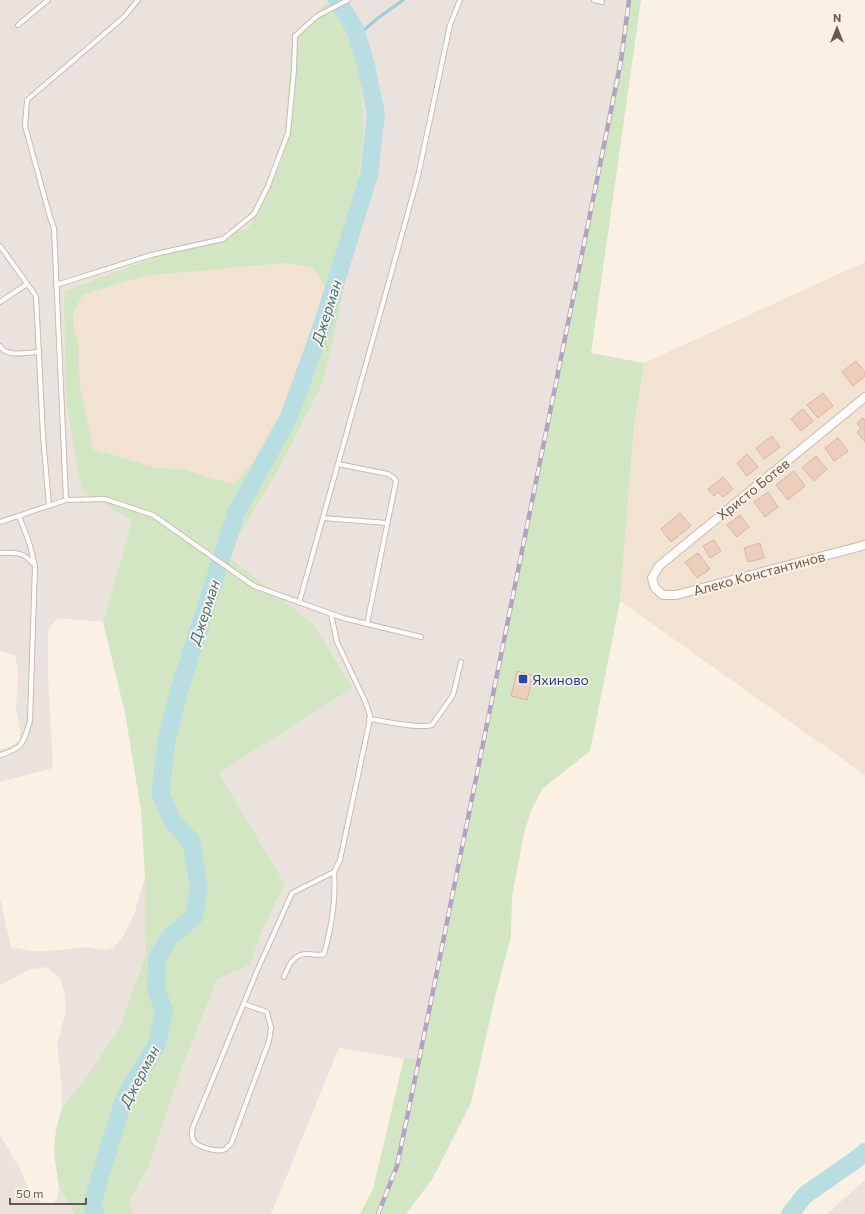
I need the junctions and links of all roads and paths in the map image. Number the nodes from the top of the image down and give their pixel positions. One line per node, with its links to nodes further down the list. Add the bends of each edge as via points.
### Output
1 (48, 0): 7 (lane)
2 (138, 0): 10 (lane, via 124,17 27,100 25,126 54,228)
3 (348, 0): 10 (lane, via 317,16 295,36 288,133 268,186 254,214 223,239 151,256)
4 (460, 0): 15 (lane, via 450,24 418,176)
5 (594, 0): 6 (lane)
6 (602, 2)
7 (18, 25)
8 (0, 246): 9 (lane)
9 (27, 284): 11 (lane); 13 (lane, via 36,296)
10 (56, 285): 16 (lane)
11 (0, 302)
12 (0, 348): 13 (lane, via 9,353)
13 (39, 352): 17 (lane)
14 (865, 397): 25 (street, Христо Ботев, via 659,566 652,578)
15 (338, 464): 19 (lane); 21 (lane, via 393,477 396,481)
16 (66, 500): 17 (lane); 26 (lane, via 105,500 153,514 254,586)
17 (49, 506): 18 (lane)
18 (19, 516): 20 (lane); 24 (lane, via 29,542)
19 (323, 518): 21 (lane); 26 (lane)
20 (0, 522)
21 (387, 524): 28 (lane)
22 (865, 545): 25 (street, Алеко Константинов, via 676,595 663,595)
23 (0, 553): 24 (lane, via 22,554)
24 (34, 566): 32 (lane, via 30,721 21,746)
25 (655, 588)
26 (300, 603): 27 (lane)
27 (331, 614): 28 (lane); 31 (lane, via 338,642 365,701)
28 (367, 624): 29 (lane)
29 (420, 637)
30 (460, 662): 31 (lane, via 453,696 432,724 426,726)
31 (369, 719): 33 (lane, via 340,860)
32 (0, 755)
33 (334, 872): 34 (lane, via 335,887 324,954 299,955 294,958); 35 (lane, via 292,893)
34 (284, 977)
35 (244, 1004): 35 (lane, via 267,1012 271,1028 269,1042 231,1144 226,1149 212,1150 196,1144 193,1139 193,1127)

